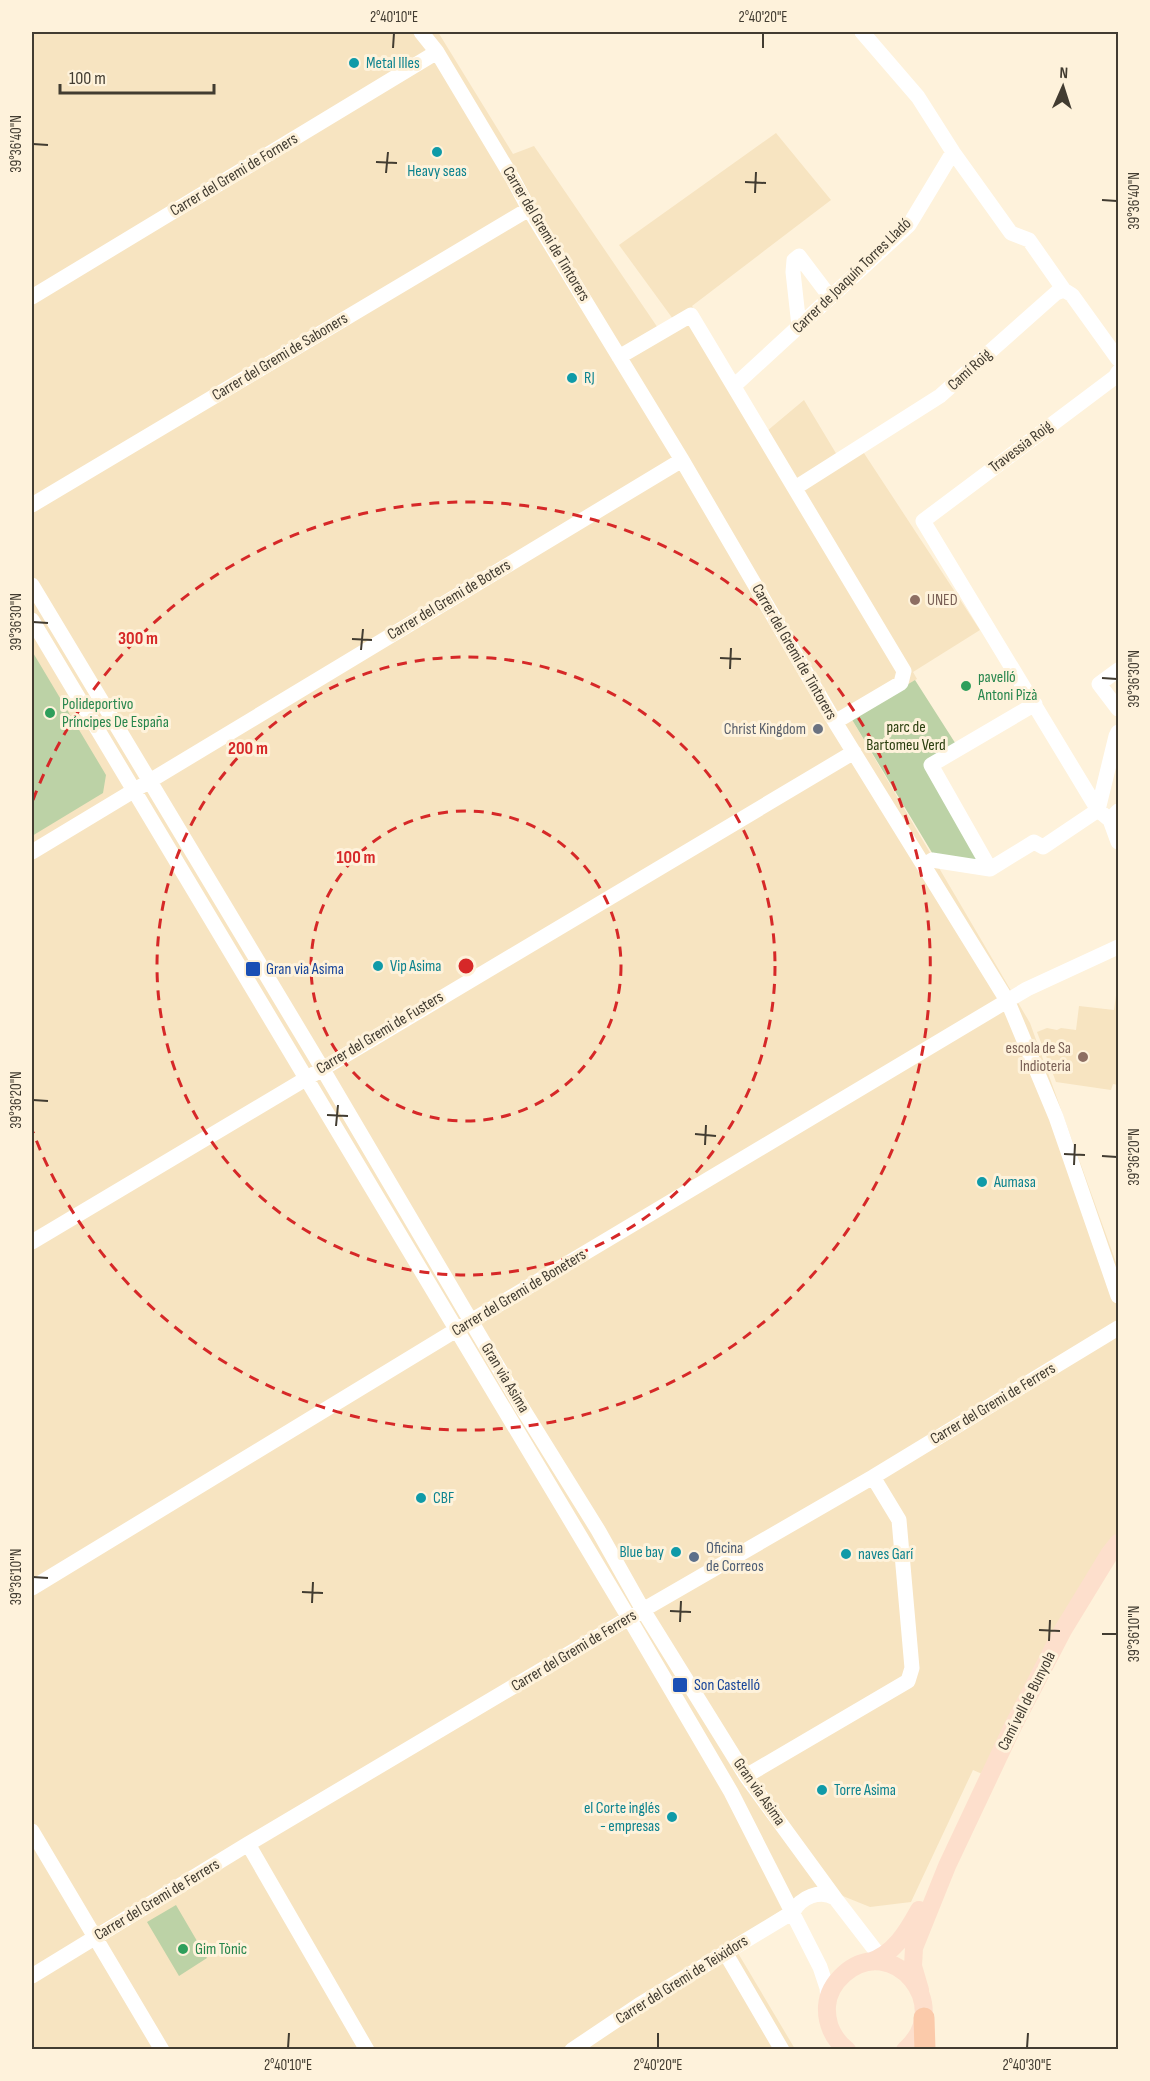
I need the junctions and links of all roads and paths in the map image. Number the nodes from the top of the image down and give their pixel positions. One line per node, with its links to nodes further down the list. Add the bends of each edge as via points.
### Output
1 (421, 32): 3 (street, Carrer del Gremi de Tintorers)
2 (862, 32): 4 (street, via 918,96)
3 (437, 52): 5 (street, Carrer del Gremi de Tintorers); 7 (street, Carrer del Gremi de Forners)
4 (953, 152): 6 (street, via 1011,233 1029,240); 8 (street, Carrer de Joaquín Torres Lladó, via 909,225)
5 (529, 209): 10 (street, Carrer del Gremi de Tintorers); 16 (street, Carrer del Gremi de Saboners)
6 (1064, 290): 11 (street, via 1072,295); 15 (street, Camí Roig, via 940,396)
7 (32, 297)
8 (830, 297): 9 (street, Carrer de Joaquín Torres Lladó); 9 (street, via 799,256 794,260)
9 (799, 326): 13 (street, Carrer de Joaquín Torres Lladó)
10 (619, 357): 13 (street, via 691,315); 14 (street, Carrer del Gremi de Tintorers)
11 (1119, 359)
12 (1119, 372): 20 (street, Travessia Roig, via 923,521)
13 (734, 386): 15 (street)
14 (682, 460): 22 (street, Carrer del Gremi de Tintorers); 25 (street, Carrer del Gremi de Boters)
15 (795, 488): 22 (street, via 904,671 902,683)
16 (32, 504)
17 (32, 585): 25 (street, Gran via Asima)
18 (32, 620): 26 (street, Gran via Asima)
19 (1119, 670): 21 (street, via 1099,684)
20 (1035, 704): 27 (street); 31 (street, via 931,765)
21 (1119, 709)
22 (835, 722): 24 (street, Carrer del Gremi de Tintorers)
23 (1119, 732): 27 (street)
24 (854, 752): 30 (street, Carrer del Gremi de Tintorers); 34 (street, Carrer del Gremi de Fusters)
25 (149, 782): 26 (street, Carrer del Gremi de Boters); 34 (street, Gran via Asima)
26 (134, 790): 29 (street, Carrer del Gremi de Boters); 35 (street, Gran via Asima)
27 (1109, 814): 28 (street); 31 (street, via 1043,847 1034,842)
28 (1119, 842)
29 (32, 852)
30 (924, 865): 31 (street, via 932,860); 33 (street, Carrer del Gremi de Tintorers)
31 (990, 868)
32 (1119, 947): 33 (street, Carrer del Gremi de Boneters, via 1027,989)
33 (1008, 1002): 37 (street, Carrer del Gremi de Tintorers, via 1056,1117); 38 (street, Carrer del Gremi de Boneters)
34 (322, 1068): 35 (street, Carrer del Gremi de Fusters); 38 (street, Gran via Asima)
35 (304, 1079): 36 (street, Carrer del Gremi de Fusters); 40 (street, Gran via Asima)
36 (32, 1242)
37 (1119, 1296)
38 (471, 1322): 40 (street, Carrer del Gremi de Boneters); 44 (street, Gran via Asima)
39 (1119, 1328): 41 (street, Carrer del Gremi de Ferrers)
40 (456, 1330): 43 (street, Carrer del Gremi de Boneters); 45 (street, Gran via Asima)
41 (873, 1477): 44 (street, Carrer del Gremi de Ferrers); 46 (street, via 899,1520 912,1668 908,1681)
42 (1119, 1543): 49 (main road, Camí vell de Bunyola, via 1063,1630)
43 (32, 1588)
44 (643, 1610): 45 (street, Carrer del Gremi de Ferrers); 46 (street, Gran via Asima)
45 (629, 1618): 48 (street, Carrer del Gremi de Ferrers); 51 (street, Gran via Asima, via 731,1792)
46 (746, 1776): 50 (street, Gran via Asima)
47 (32, 1831): 52 (street)
48 (248, 1844): 52 (street, Carrer del Gremi de Ferrers); 61 (street)
49 (947, 1866): 54 (main road, via 904,1935); 56 (main road, via 914,1948 913,1966)
50 (835, 1898): 51 (street, Carrer del Gremi de Teixidors, via 818,1894); 54 (street, Gran via Asima)
51 (793, 1911): 53 (street, Carrer del Gremi de Teixidors); 57 (street, Gran via Asima, via 821,1971)
52 (96, 1938): 55 (street, Carrer del Gremi de Ferrers); 60 (street)
53 (726, 1954): 62 (street, Carrer del Gremi de Teixidors); 63 (street)
54 (881, 1962): 56 (main road, via 907,1973); 57 (main road, via 852,1968 839,1978)
55 (32, 1976)
56 (920, 1990): 59 (main road, via 924,2004)
57 (828, 2000): 58 (main road)
58 (831, 2030): 64 (main road); 65 (main road)
59 (921, 2037): 66 (main road)
60 (162, 2049)
61 (367, 2049)
62 (572, 2049)
63 (782, 2049)
64 (834, 2049)
65 (847, 2049)
66 (905, 2049)

